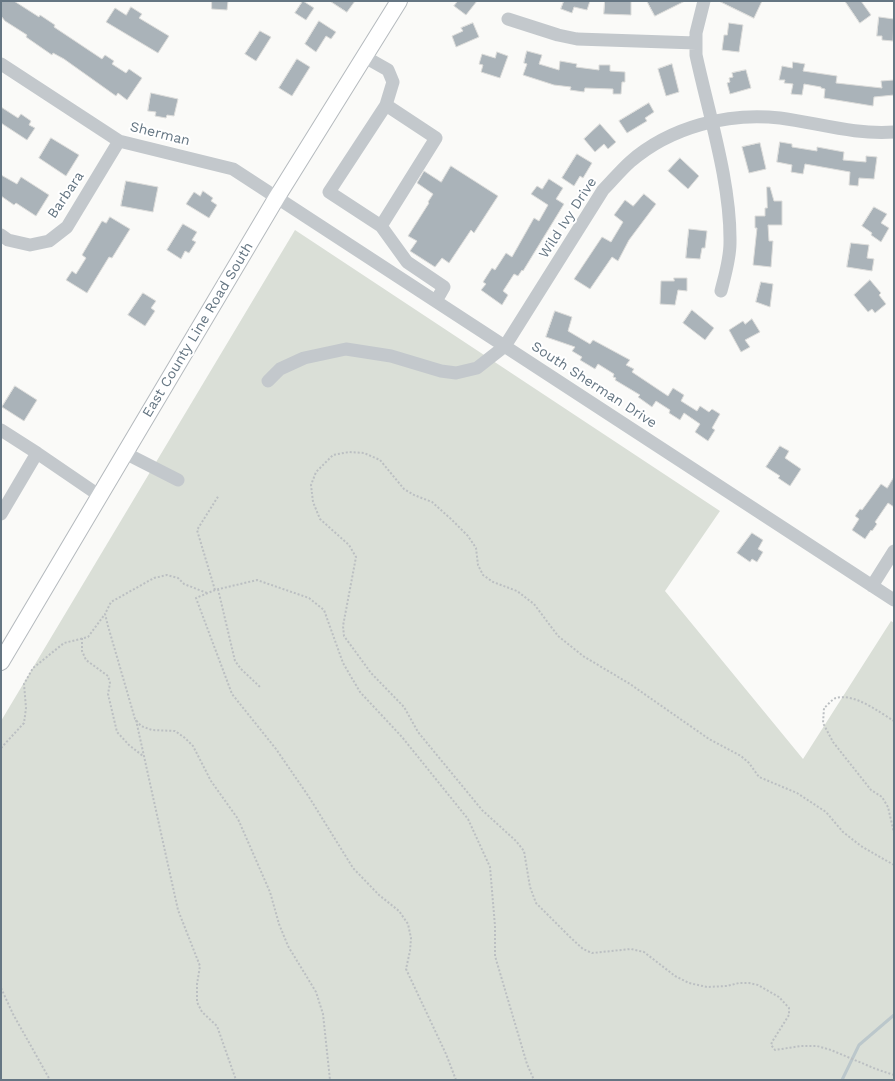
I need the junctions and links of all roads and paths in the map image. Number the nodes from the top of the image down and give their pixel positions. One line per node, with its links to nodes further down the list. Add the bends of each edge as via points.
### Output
1 (399, 1): 5 (main road, East County Line Road South)
2 (704, 1): 4 (street)
3 (508, 19): 4 (street, via 577,39)
4 (696, 43): 8 (street, via 698,68)
5 (364, 57): 7 (street, via 388,70 393,82); 11 (main road, East County Line Road South)
6 (1, 64): 10 (street, Sherman)
7 (386, 105): 12 (street, via 436,138); 12 (street, via 329,192)
8 (711, 122): 9 (street, Wild Ivy Drive, via 740,117 760,117 850,130); 14 (street, via 727,193 730,223 729,259); 16 (street, Wild Ivy Drive, via 675,134 654,145 630,162 603,190)
9 (894, 132)
10 (119, 141): 11 (street, Sherman, via 233,169); 13 (street, Barbara, via 67,227 49,240 30,245)
11 (276, 197): 15 (street, South Sherman Drive); 20 (main road, East County Line Road South)
12 (381, 226): 15 (street, via 407,262 444,287)
13 (1, 236)
14 (721, 291)
15 (436, 301): 16 (street, South Sherman Drive)
16 (505, 346): 17 (street, Wild Ivy Drive, via 477,368 456,373 391,356 346,349 304,358 280,369); 26 (street, South Sherman Drive)
17 (268, 382)
18 (1, 430): 19 (street)
19 (37, 453): 23 (street); 24 (street)
20 (125, 453): 21 (street); 23 (main road, East County Line Road South)
21 (178, 480)
22 (219, 495): 28 (path, via 197,530)
23 (100, 496): 33 (main road, East County Line Road South)
24 (1, 514)
25 (894, 551): 26 (street)
26 (872, 586): 30 (street, South Sherman Drive)
27 (218, 589): 28 (path); 34 (path, via 235,661); 47 (path, via 257,580 309,598 324,610 343,664 360,692 402,737 468,819 490,867 495,956)
28 (215, 590): 29 (path)
29 (207, 593): 31 (path, via 184,584 178,578 166,575 154,578 121,595 112,602); 46 (path, via 196,598 232,694 276,749 353,868 399,911 408,924 411,938 406,969)
30 (894, 600)
31 (105, 614): 32 (path, via 88,637); 35 (path)
32 (82, 638): 37 (path, via 64,643 33,668 24,684 24,722); 38 (path, via 82,651 86,660 108,676 108,694 117,732 128,745)
33 (1, 662)
34 (260, 688)
35 (135, 719): 38 (path); 45 (path, via 141,726 152,730 175,731 185,738 193,746 211,781 238,819 268,886 278,924 288,946 316,992 323,1014)
36 (894, 721): 39 (path, via 855,699 845,697 835,698 824,708 823,723 833,742 870,790 882,797 888,807)
37 (1, 748)
38 (144, 756): 44 (path, via 178,910 200,966 197,1002 202,1012 216,1026)
39 (894, 833)
40 (894, 865): 42 (path, via 843,832 826,812 797,793 759,778 741,756 709,739 630,684 583,656 558,636 534,604 517,591 493,582 483,575 478,565 476,548 468,536 432,502 404,489 380,460 364,453 349,452 333,455 316,472 311,485 313,502 320,519 350,545 356,557 342,626 344,636 371,673 404,707 418,732 482,810 524,851 530,887 536,903 570,938 592,953 631,949 644,952 675,976 689,983 707,987 749,983 779,997 789,1008 789,1015 772,1042 775,1050 817,1046)
41 (1, 988): 43 (path)
42 (894, 1075)
43 (50, 1080)
44 (236, 1080)
45 (330, 1080)
46 (456, 1080)
47 (534, 1080)

